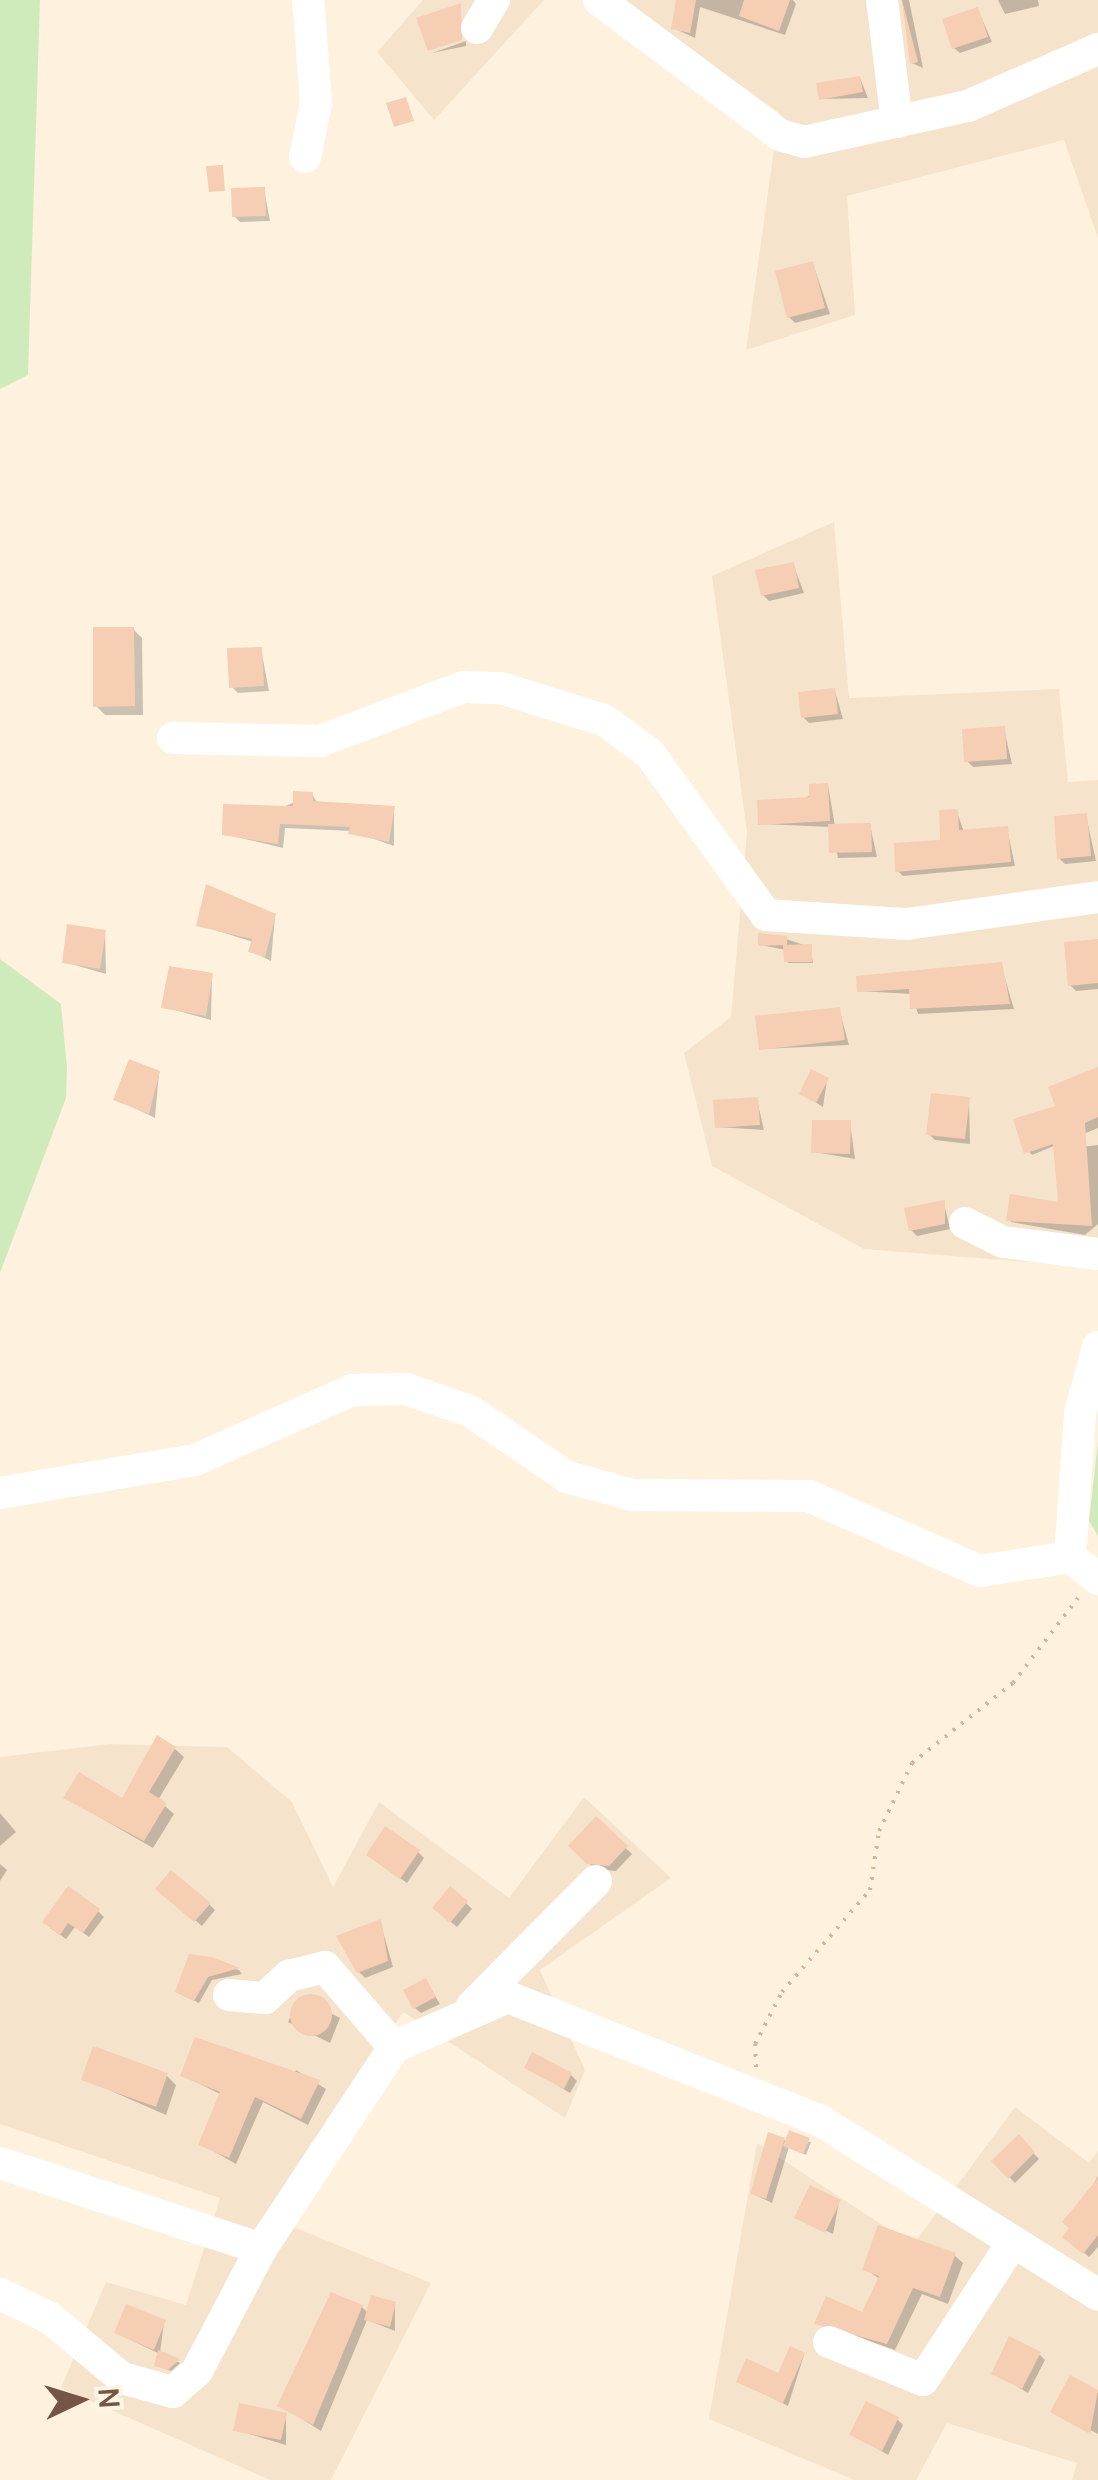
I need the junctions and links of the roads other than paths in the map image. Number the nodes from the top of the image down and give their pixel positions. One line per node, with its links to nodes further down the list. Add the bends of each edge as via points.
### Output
1 (308, 0): 6 (street, via 316,103)
2 (599, 0): 5 (street, via 780,136 804,142)
3 (882, 0): 5 (street)
4 (1098, 48): 5 (street, via 968,106)
5 (898, 122)
6 (305, 157)
7 (173, 738): 8 (street, via 320,741 462,687 502,688 604,720 650,754 766,915 906,924)
8 (1098, 898)
9 (964, 1223): 10 (street, via 1002,1242)
10 (1098, 1254)
11 (1098, 1347): 13 (street, via 1080,1414)
12 (0, 1493): 13 (street, via 195,1460 352,1390 406,1389 470,1410 567,1478 633,1495 809,1496 980,1571)
13 (1087, 1571)
14 (596, 1880): 16 (street)
15 (228, 1994): 17 (street, via 265,1998 289,1976 325,1966)
16 (471, 2007): 17 (street); 19 (street, via 527,2001 821,2121)
17 (394, 2047): 20 (street)
18 (0, 2163): 20 (street)
19 (1013, 2242): 22 (street); 23 (street, via 923,2380)
20 (261, 2250): 21 (street, via 197,2371 173,2392 122,2378 50,2318)
21 (0, 2294)
22 (1098, 2295)
23 (828, 2342)

